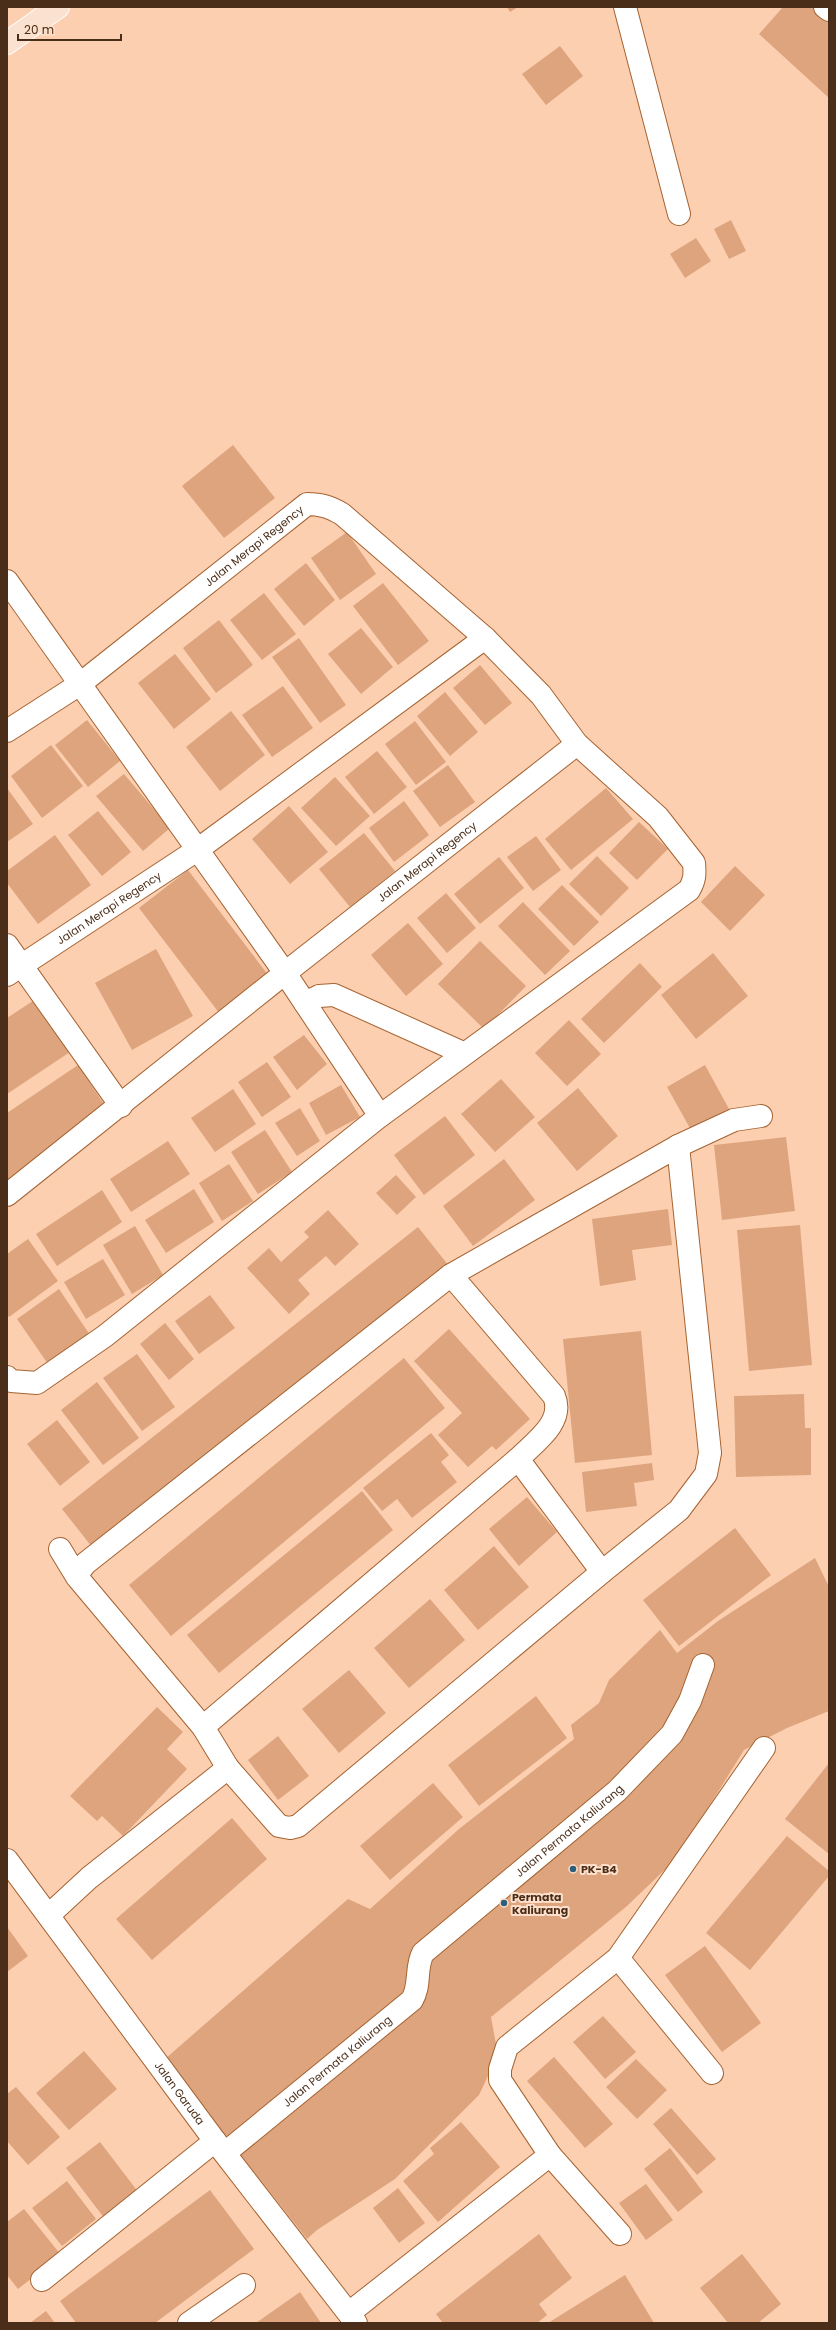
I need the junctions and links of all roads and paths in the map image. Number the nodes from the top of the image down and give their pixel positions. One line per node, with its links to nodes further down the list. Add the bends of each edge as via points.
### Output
1 (58, 7): 5 (main road)
2 (625, 7): 6 (street)
3 (825, 7): 4 (street)
4 (829, 10)
5 (7, 43)
6 (679, 214)
7 (7, 581): 9 (street)
8 (485, 638): 9 (street, Jalan Merapi Regency, via 342,514 330,507 307,504); 11 (street, Jalan Merapi Regency, via 540,695); 12 (street, Jalan Merapi Regency)
9 (80, 684): 10 (street, Jalan Merapi Regency); 12 (street)
10 (7, 731)
11 (576, 744): 15 (street, Jalan Merapi Regency); 17 (street, via 658,817 694,863 694,881 689,890)
12 (197, 850): 14 (street, Jalan Merapi Regency); 15 (street)
13 (7, 945): 14 (street)
14 (14, 970): 18 (street)
15 (285, 973): 16 (street); 18 (street, Jalan Merapi Regency)
16 (305, 1003): 17 (street, via 319,996 334,995); 19 (street)
17 (463, 1053): 19 (street)
18 (121, 1106): 22 (street, Jalan Merapi Regency)
19 (380, 1116): 24 (street, via 98,1340 37,1383 11,1381)
20 (761, 1116): 21 (street, via 734,1120)
21 (678, 1146): 23 (street); 27 (street, via 710,1453 706,1474 679,1510)
22 (7, 1195)
23 (451, 1275): 25 (street, via 554,1396 558,1405 554,1422); 28 (street, via 86,1563)
24 (7, 1377)
25 (518, 1459): 27 (street); 30 (street)
26 (60, 1549): 28 (street)
27 (602, 1572): 32 (street, via 298,1826 279,1826)
28 (77, 1578): 30 (street)
29 (703, 1665): 37 (street, Jalan Permata Kaliurang, via 690,1701 672,1734 617,1792 423,1953 418,1965 418,1988 412,2000)
30 (202, 1727): 32 (street)
31 (764, 1748): 35 (street)
32 (228, 1768): 34 (street, via 89,1878)
33 (7, 1860): 34 (street, Jalan Garuda)
34 (49, 1915): 37 (street, Jalan Garuda)
35 (618, 1958): 36 (street); 38 (street, via 507,2046 502,2055 500,2080)
36 (712, 2073)
37 (220, 2147): 40 (street, Jalan Permata Kaliurang); 42 (street, Jalan Garuda)
38 (550, 2155): 39 (street); 42 (street)
39 (620, 2234)
40 (42, 2280)
41 (244, 2285): 43 (street)
42 (353, 2318)
43 (189, 2323)

